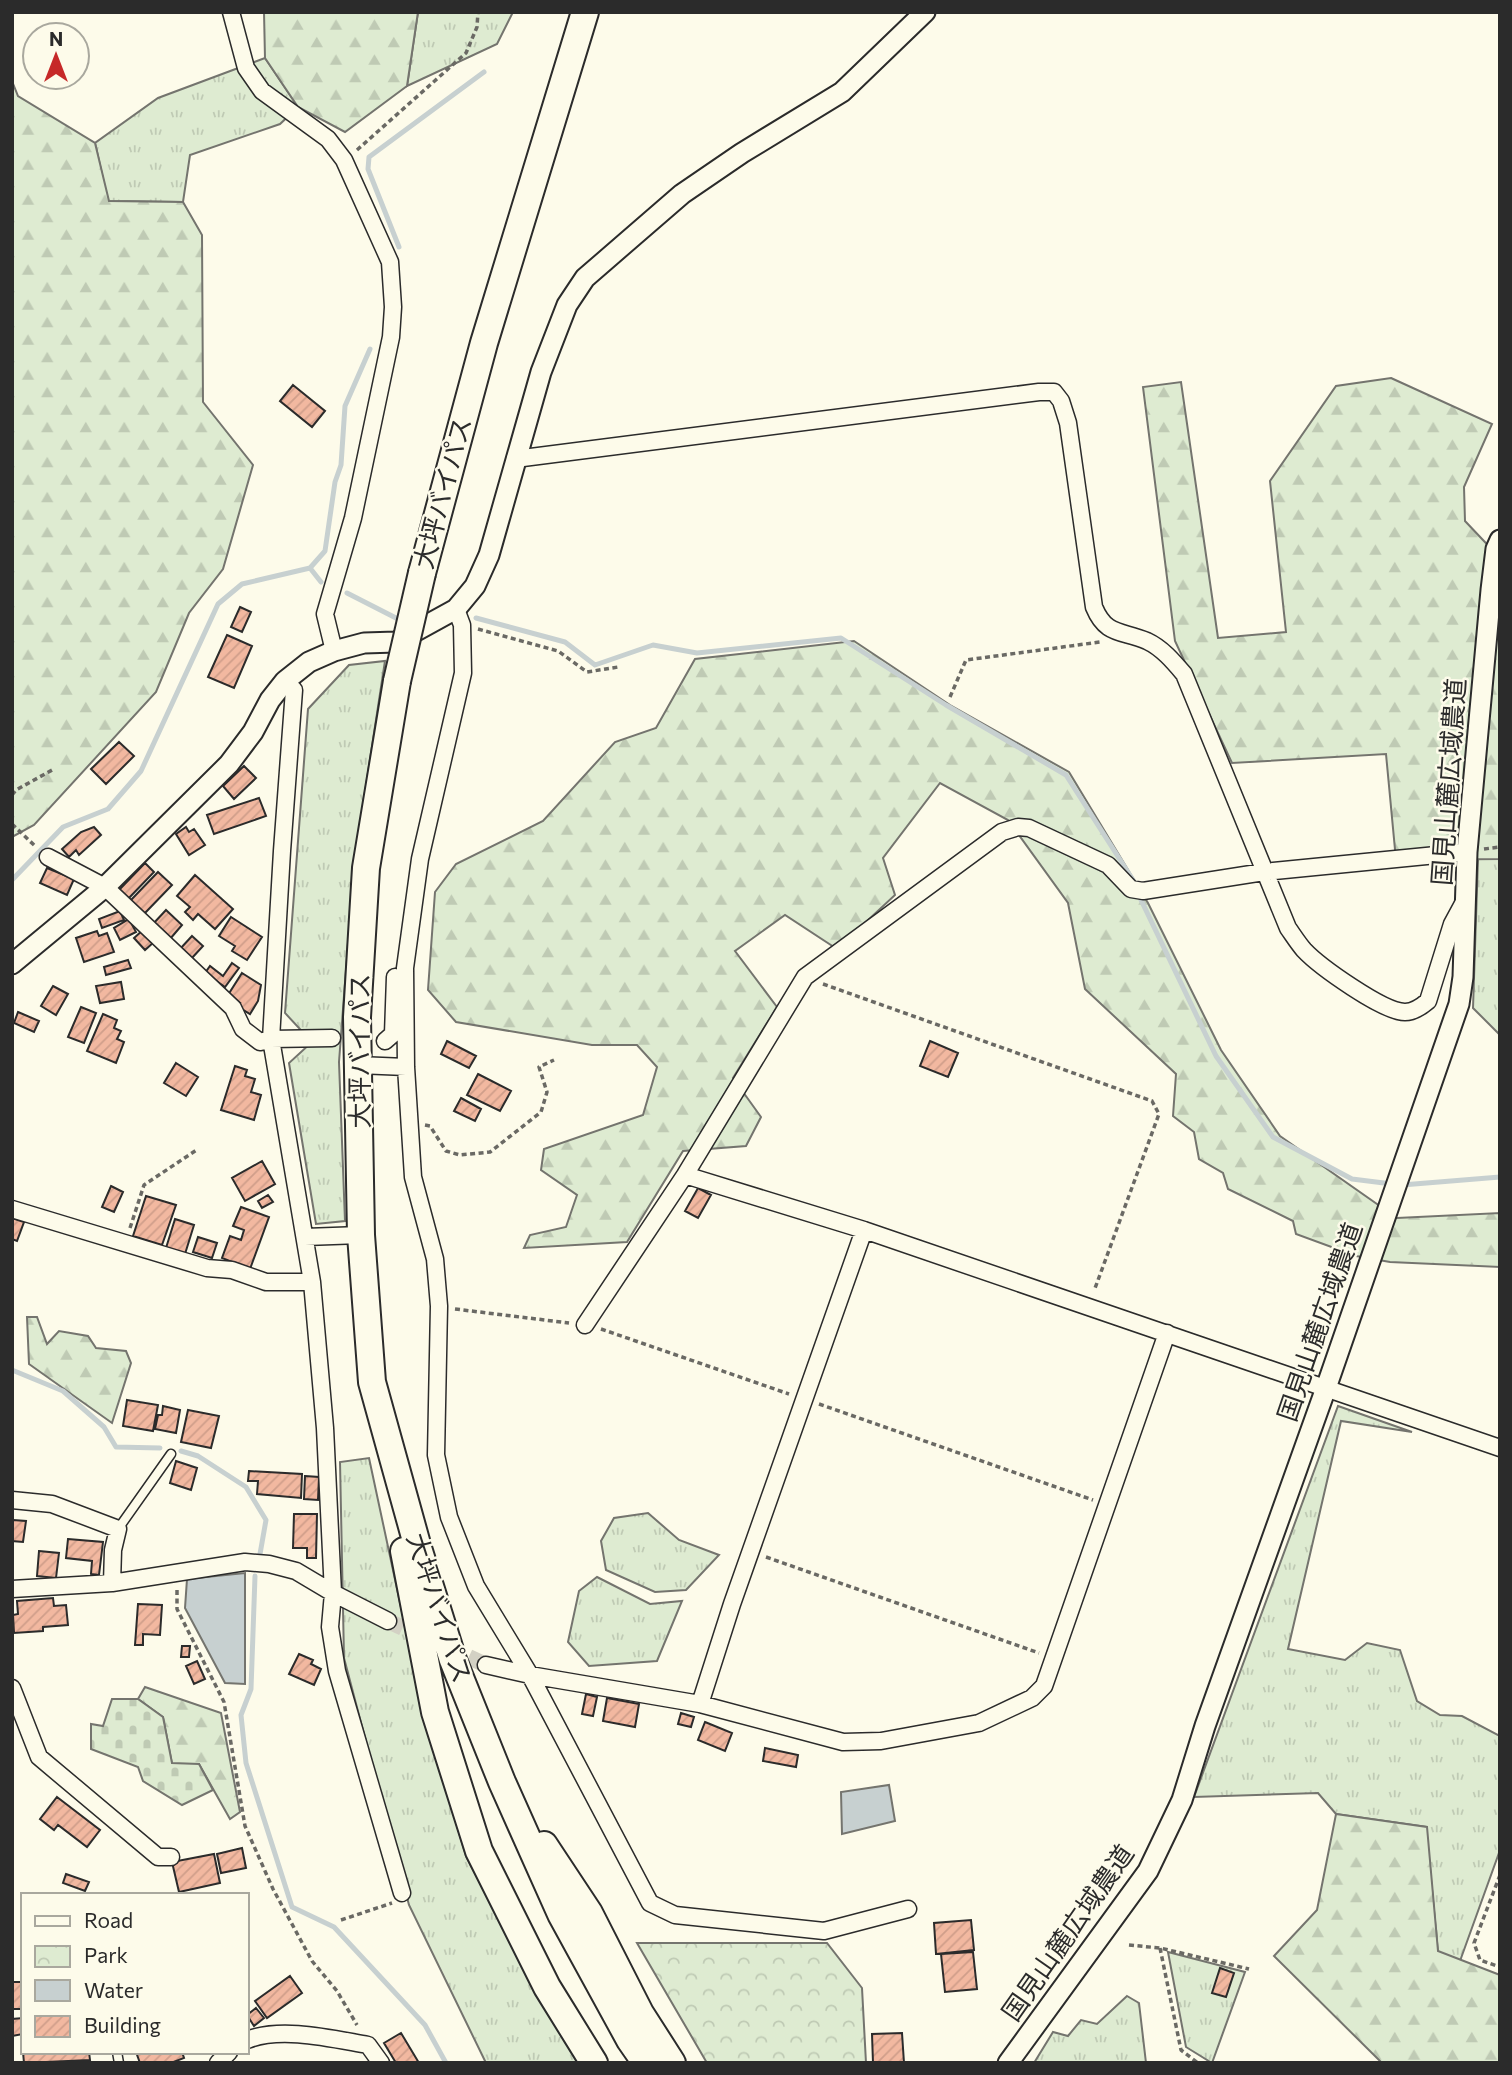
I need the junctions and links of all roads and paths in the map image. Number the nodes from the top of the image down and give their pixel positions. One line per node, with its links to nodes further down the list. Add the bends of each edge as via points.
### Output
1 (231, 12): 5 (street, via 246,68 262,91 328,139)
2 (478, 12): 5 (path, via 466,53)
3 (585, 12): 30 (highway, 大坪バイパス, bridge, via 484,342 397,681 366,868)
4 (925, 12): 6 (street, via 842,92 682,194 585,278 568,304 541,372)
5 (344, 160): 10 (street, via 390,262 393,307 391,337 353,518 326,614)
6 (515, 459): 8 (street, via 489,555); 9 (street, via 1054,392 1068,423 1094,607)
7 (1500, 540): 18 (street, 国見山麓広域農道, via 1491,590)
8 (459, 617): 10 (street, via 396,642); 11 (path, via 558,651 587,672); 24 (street, via 463,673 420,859)
9 (1111, 630): 13 (path, via 1099,642 966,660); 20 (street, via 1148,642 1184,674)
10 (334, 650): 12 (street)
11 (618, 667)
12 (285, 681): 21 (street, via 229,764); 27 (street, via 294,690)
13 (950, 697)
14 (54, 769): 15 (path)
15 (12, 795)
16 (12, 824): 17 (path)
17 (32, 844)
18 (1466, 852): 20 (street); 22 (street, 国見山麓広域農道)
19 (48, 857): 21 (street)
20 (1264, 872): 22 (street, via 1288,928 1304,949 1330,972 1391,1009 1406,1012 1428,1000 1452,924); 25 (street, via 1143,891 1131,889 1108,865 1018,827 1002,832)
21 (105, 887): 23 (street); 27 (street, via 233,1008 243,1029 260,1042)
22 (1466, 898): 46 (street, 国見山麓広域農道, via 1459,1004)
23 (12, 964)
24 (405, 968): 28 (street, via 395,976 393,1034); 31 (street)
25 (805, 977): 34 (street); 42 (path, via 1152,1101 1159,1114)
26 (332, 1038): 27 (street)
27 (271, 1039): 38 (street)
28 (385, 1041)
29 (554, 1059): 32 (path, via 539,1067 547,1092 541,1112 490,1152 460,1155 446,1151 430,1126)
30 (358, 1065): 31 (street); 37 (highway, 大坪バイパス)
31 (406, 1067): 32 (street)
32 (408, 1122): 41 (street, via 413,1177 435,1259)
33 (198, 1149): 39 (path, via 144,1185)
34 (685, 1175): 36 (street); 43 (street)
35 (12, 1209): 39 (street)
36 (864, 1230): 42 (street); 47 (street)
37 (362, 1235): 38 (street); 45 (highway, 大坪バイパス)
38 (305, 1237): 40 (street)
39 (125, 1243): 40 (street, via 266,1282)
40 (312, 1282): 57 (street, via 326,1428)
41 (439, 1306): 43 (path); 61 (street, via 436,1455 449,1517 475,1586)
42 (1088, 1306): 44 (street)
43 (585, 1325): 47 (path)
44 (1167, 1333): 46 (street); 51 (street)
45 (372, 1382): 64 (highway, 大坪バイパス, via 453,1660); 77 (highway, via 435,1712 475,1838 547,1987)
46 (1326, 1388): 48 (street); 80 (street, 国見山麓広域農道, via 1182,1800 1148,1871)
47 (804, 1399): 51 (path); 53 (street)
48 (1500, 1448)
49 (171, 1454): 52 (lane)
50 (12, 1500): 52 (street, via 52,1504)
51 (1107, 1505): 59 (street)
52 (118, 1529): 55 (street)
53 (750, 1552): 59 (path); 63 (street)
54 (176, 1572): 55 (street); 57 (street, via 246,1562 269,1564 296,1571); 75 (path, via 177,1609 224,1702 245,1826 312,1961 337,1991)
55 (112, 1583): 56 (street)
56 (12, 1588)
57 (333, 1593): 58 (street); 67 (street, via 330,1627 337,1671)
58 (388, 1622)
59 (1054, 1658): 63 (street, via 1044,1686 1032,1698 979,1723 881,1741 843,1742)
60 (486, 1665): 61 (street)
61 (530, 1675): 63 (street); 68 (street, via 650,1903 675,1915 824,1931)
62 (12, 1688): 65 (street, via 39,1757 158,1857)
63 (700, 1704)
64 (502, 1782): 78 (highway, 大坪バイパス, via 561,1914); 79 (highway, via 589,1913 640,2013)
65 (171, 1857)
66 (1500, 1875): 72 (path, via 1474,1943 1480,1960)
67 (402, 1893): 69 (path, via 396,1902)
68 (908, 1909)
69 (341, 1920)
70 (1129, 1945): 71 (path)
71 (1160, 1948): 73 (path); 81 (path, via 1181,2050)
72 (1500, 1967)
73 (1249, 1969)
74 (248, 2040): 75 (street, via 260,2035 314,2036)
75 (368, 2045): 76 (street)
76 (381, 2063)
77 (594, 2063)
78 (646, 2063)
79 (672, 2063)
80 (1008, 2063)
81 (1198, 2063)

